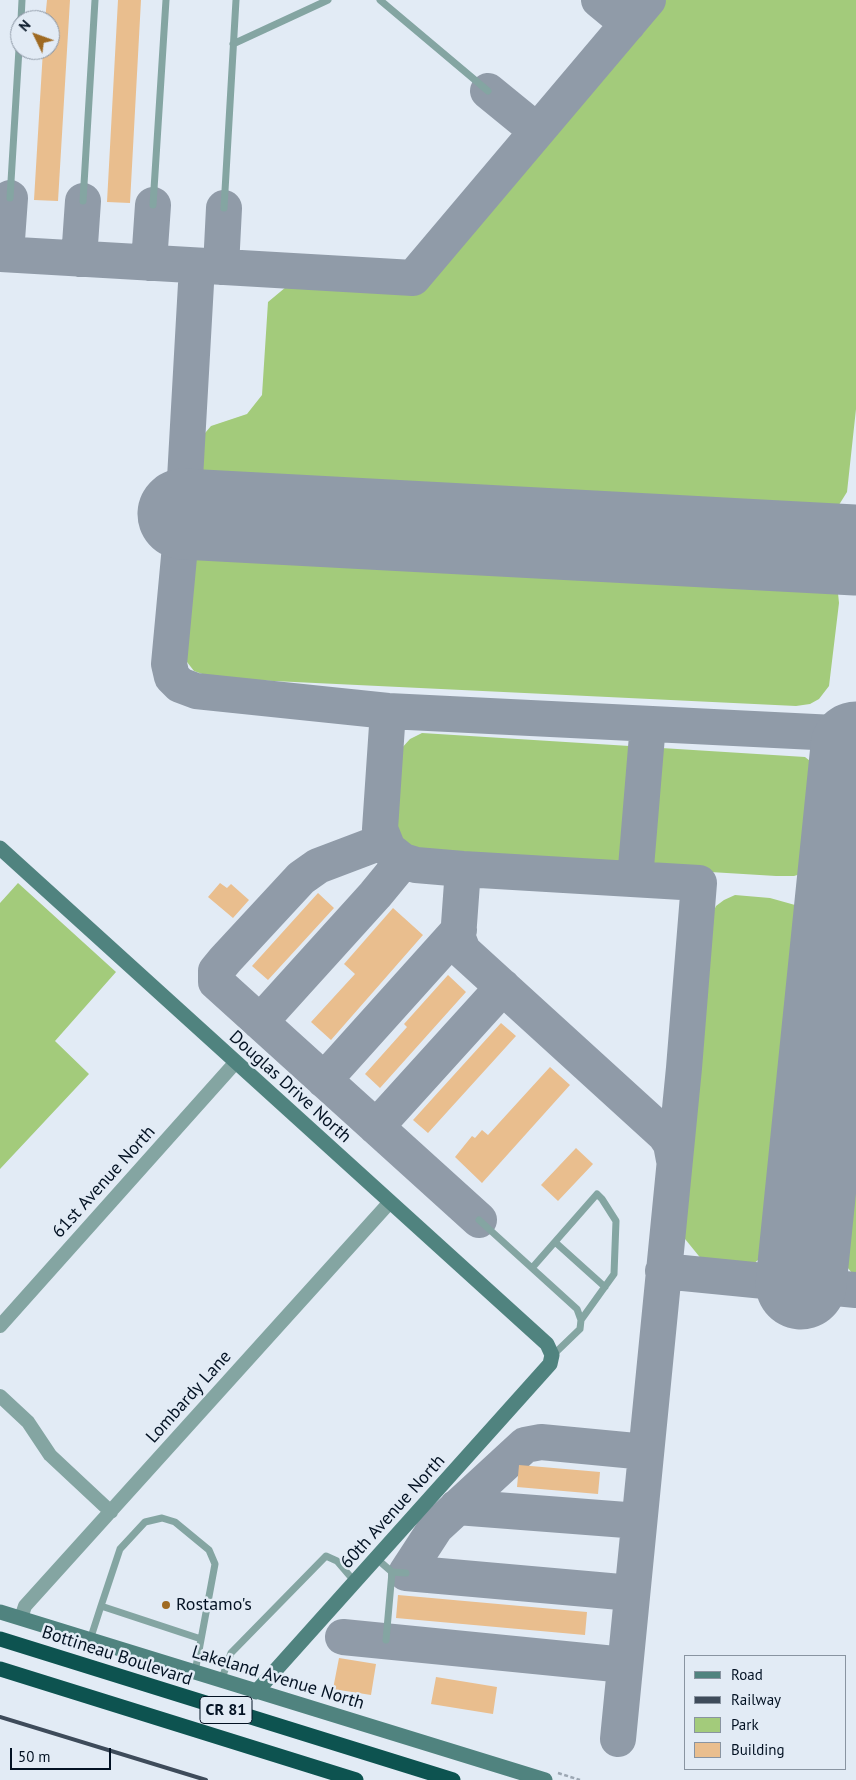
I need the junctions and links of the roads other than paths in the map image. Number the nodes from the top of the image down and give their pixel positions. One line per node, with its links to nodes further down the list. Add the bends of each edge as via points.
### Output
1 (95, 0): 10 (lane)
2 (166, 0): 11 (lane)
3 (236, 0): 6 (lane)
4 (328, 0): 6 (lane)
5 (380, 0): 8 (lane)
6 (233, 44): 12 (lane)
7 (18, 60): 9 (lane)
8 (488, 91)
9 (10, 198)
10 (83, 201)
11 (153, 205)
12 (224, 208)
13 (0, 848): 14 (street, Douglas Drive North)
14 (235, 1063): 15 (street, Douglas Drive North); 21 (street, 61st Avenue North)
15 (390, 1202): 22 (street, Douglas Drive North, via 547,1344); 24 (street, Lombardy Lane)
16 (479, 1220): 18 (lane)
17 (555, 1242): 18 (lane); 19 (lane); 19 (lane, via 597,1194 616,1221 614,1274)
18 (532, 1268): 20 (lane, via 577,1309)
19 (605, 1287): 20 (lane)
20 (581, 1320): 22 (lane, via 580,1329)
21 (0, 1326)
22 (552, 1355): 25 (street, 60th Avenue North, via 550,1364)
23 (0, 1396): 24 (street, via 28,1422 50,1455)
24 (111, 1512): 31 (street, Lombardy Lane, via 25,1606)
25 (376, 1559): 26 (lane); 28 (street, 60th Avenue North)
26 (392, 1572): 27 (lane); 35 (lane)
27 (406, 1574)
28 (355, 1582): 38 (lane, via 337,1561 326,1556 231,1653); 39 (street, 60th Avenue North)
29 (101, 1606): 33 (lane); 33 (lane, via 120,1549 145,1522 162,1518 175,1522 209,1550 215,1564); 34 (lane)
30 (0, 1612): 31 (street, Lakeland Avenue North)
31 (21, 1618): 34 (street, Lakeland Avenue North)
32 (0, 1639): 41 (highway, Bottineau Boulevard / CR 81)
33 (201, 1639): 37 (lane)
34 (90, 1640): 37 (street, Lakeland Avenue North)
35 (386, 1640)
36 (0, 1669): 40 (highway, CR 81)
37 (195, 1673): 38 (street, Lakeland Avenue North)
38 (221, 1681): 39 (street, Lakeland Avenue North)
39 (256, 1692): 42 (street, Lakeland Avenue North)
40 (356, 1780)
41 (453, 1780)
42 (545, 1780)

